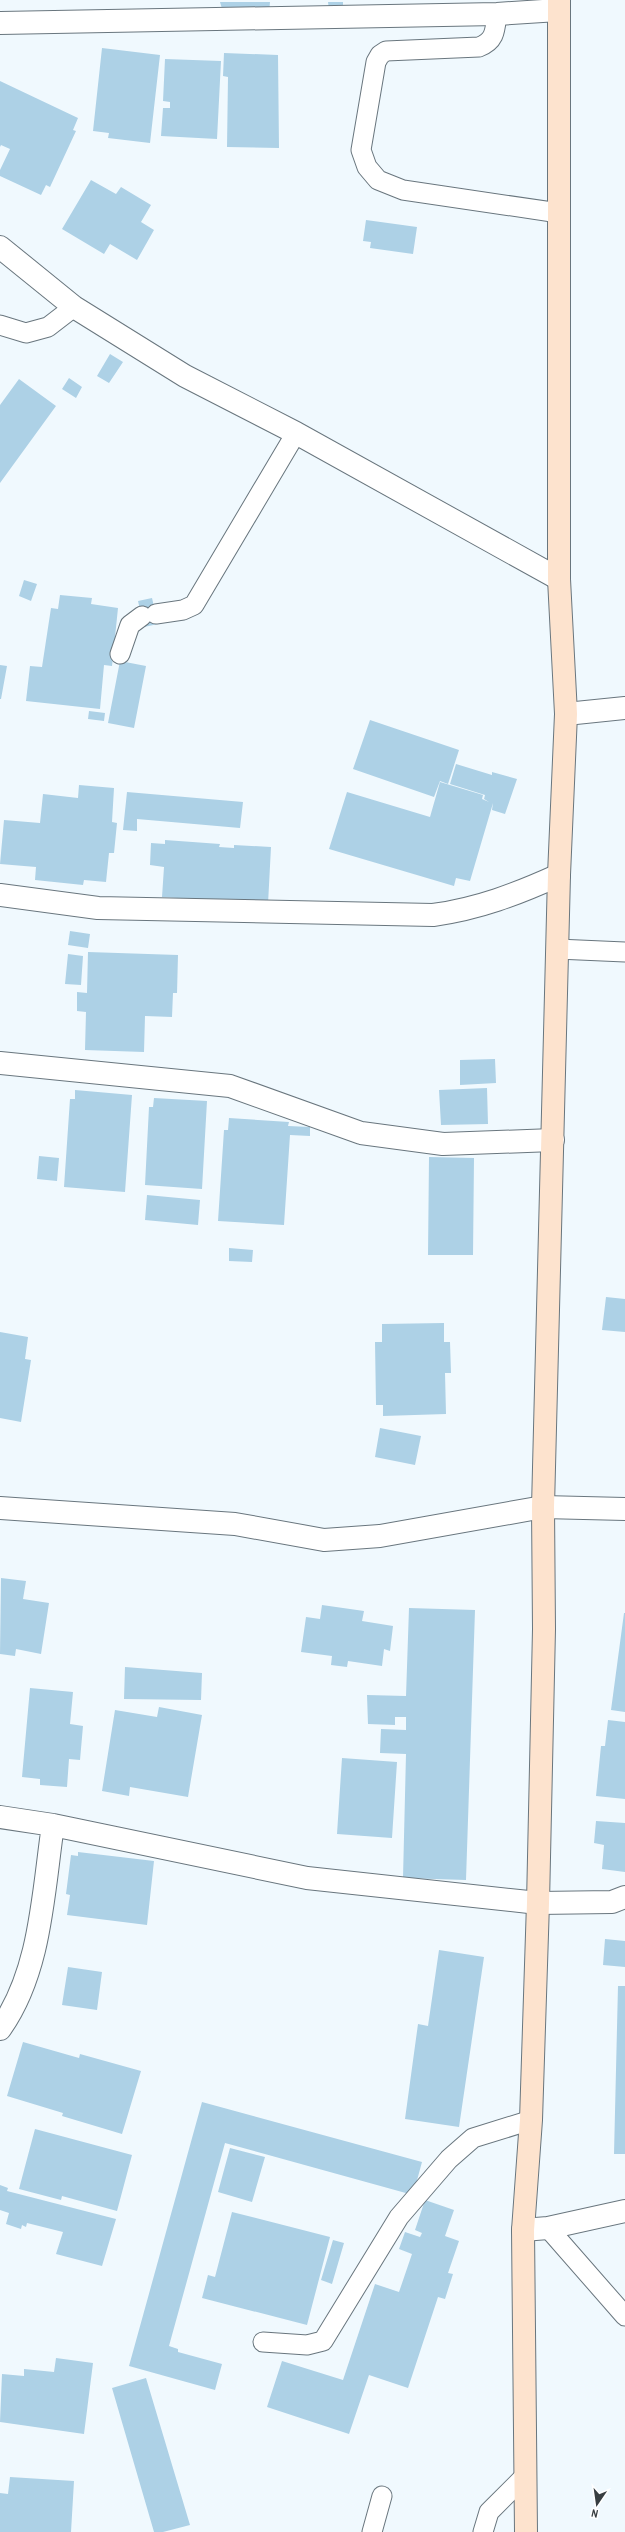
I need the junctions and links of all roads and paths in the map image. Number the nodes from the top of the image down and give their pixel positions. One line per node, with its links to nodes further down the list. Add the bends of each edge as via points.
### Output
1 (558, 5): 2 (street); 4 (main road)
2 (497, 14): 3 (street); 4 (lane, via 494,36 488,44 479,47 386,51 380,55 370,90 361,150 367,167 378,180 403,190)
3 (0, 23)
4 (559, 213): 9 (main road)
5 (0, 246): 6 (street)
6 (74, 307): 7 (lane, via 48,327 26,333); 8 (street, via 185,376)
7 (0, 325)
8 (296, 433): 9 (street); 10 (lane, via 194,605 183,610 149,615 130,625)
9 (559, 579): 12 (main road)
10 (120, 654)
11 (625, 708): 12 (street)
12 (566, 714): 13 (main road)
13 (559, 875): 14 (street, via 510,897 464,911 433,915 98,908); 15 (main road)
14 (0, 895)
15 (557, 949): 16 (lane); 18 (main road)
16 (625, 952)
17 (0, 1063): 18 (street, via 230,1086 361,1132 443,1144)
18 (553, 1140): 19 (main road)
19 (543, 1507): 20 (street, via 380,1536 324,1540 235,1524); 21 (street); 25 (main road, via 544,1629)
20 (0, 1508)
21 (625, 1509)
22 (0, 1817): 23 (street)
23 (53, 1825): 25 (street, via 307,1878); 26 (street, via 33,1956 13,2011)
24 (625, 1897): 25 (street, via 612,1902)
25 (538, 1903): 27 (main road)
26 (0, 2029)
27 (531, 2120): 30 (main road); 32 (lane, via 473,2138 449,2159 399,2217 323,2341 307,2345)
28 (620, 2217): 29 (street)
29 (548, 2228): 30 (street); 31 (lane)
30 (523, 2230): 33 (main road)
31 (625, 2316)
32 (263, 2342)
33 (526, 2475): 36 (lane, via 489,2512); 37 (main road)
34 (382, 2496): 35 (lane)
35 (372, 2532)
36 (483, 2532)
37 (526, 2532)

